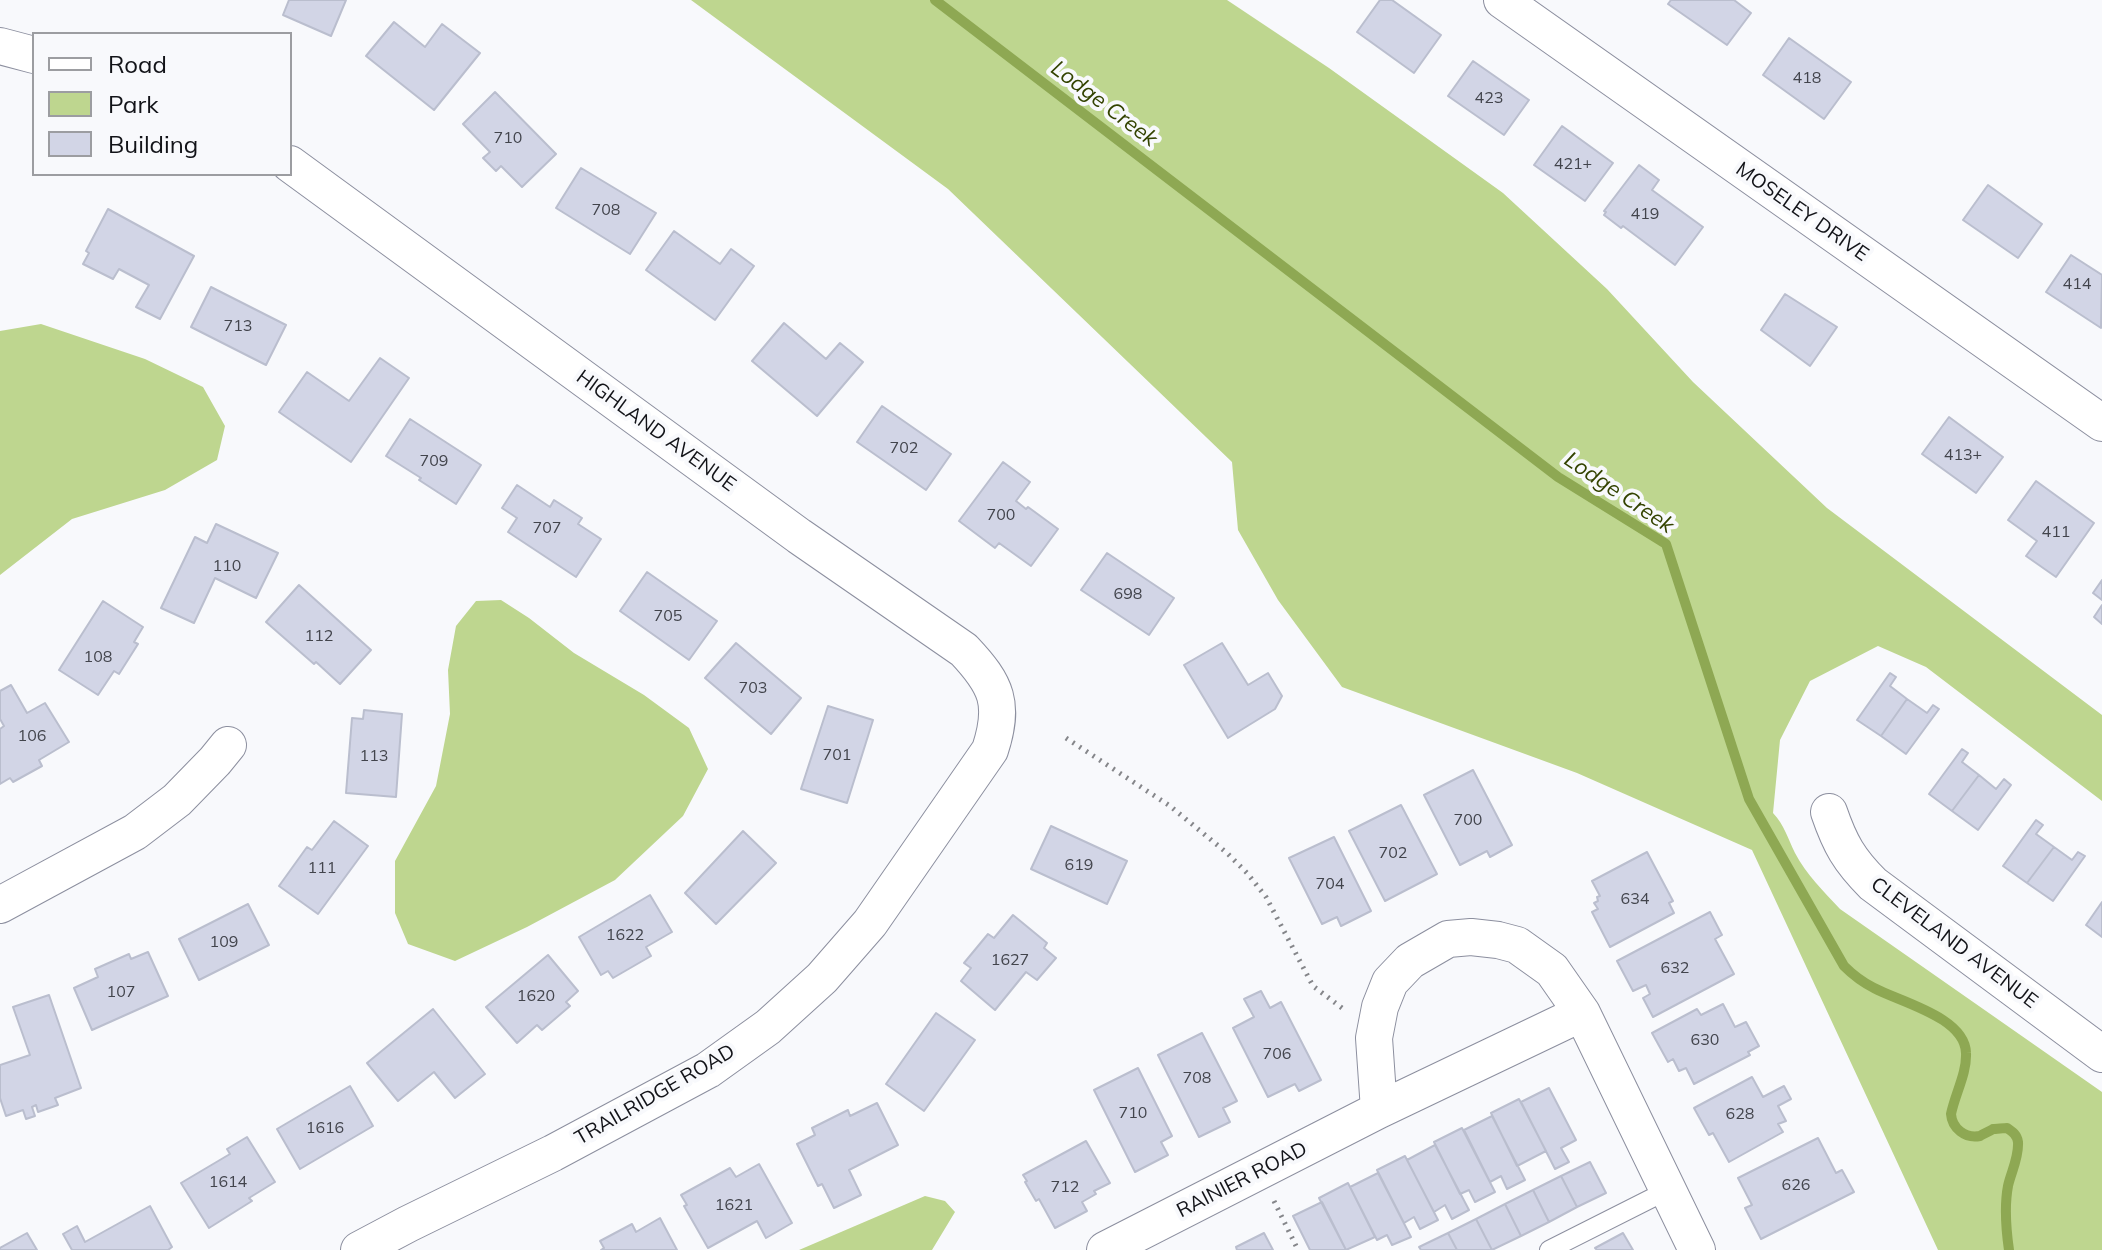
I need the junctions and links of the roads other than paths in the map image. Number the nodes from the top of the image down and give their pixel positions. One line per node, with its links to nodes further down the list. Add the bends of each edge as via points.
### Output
1 (1502, 0): 5 (street, MOSELEY DRIVE)
2 (0, 46): 3 (street)
3 (32, 54)
4 (292, 165): 6 (street, HIGHLAND AVENUE, via 964,650 985,672)
5 (2102, 423)
6 (999, 714): 14 (street, TRAILRIDGE ROAD, via 990,750 870,923 822,978 768,1027 708,1070)
7 (228, 745): 9 (street, via 177,800 135,832)
8 (1829, 812): 11 (street, CLEVELAND AVENUE, via 1837,837 1873,884)
9 (0, 905)
10 (1582, 1013): 12 (street, RAINIER ROAD); 12 (street, via 1552,970 1517,945 1448,939 1410,961 1390,982 1374,1038); 13 (street)
11 (2102, 1054)
12 (1379, 1110): 15 (street, RAINIER ROAD)
13 (1668, 1190): 16 (lane); 17 (street)
14 (359, 1250)
15 (1105, 1250)
16 (1549, 1250)
17 (1697, 1250)

